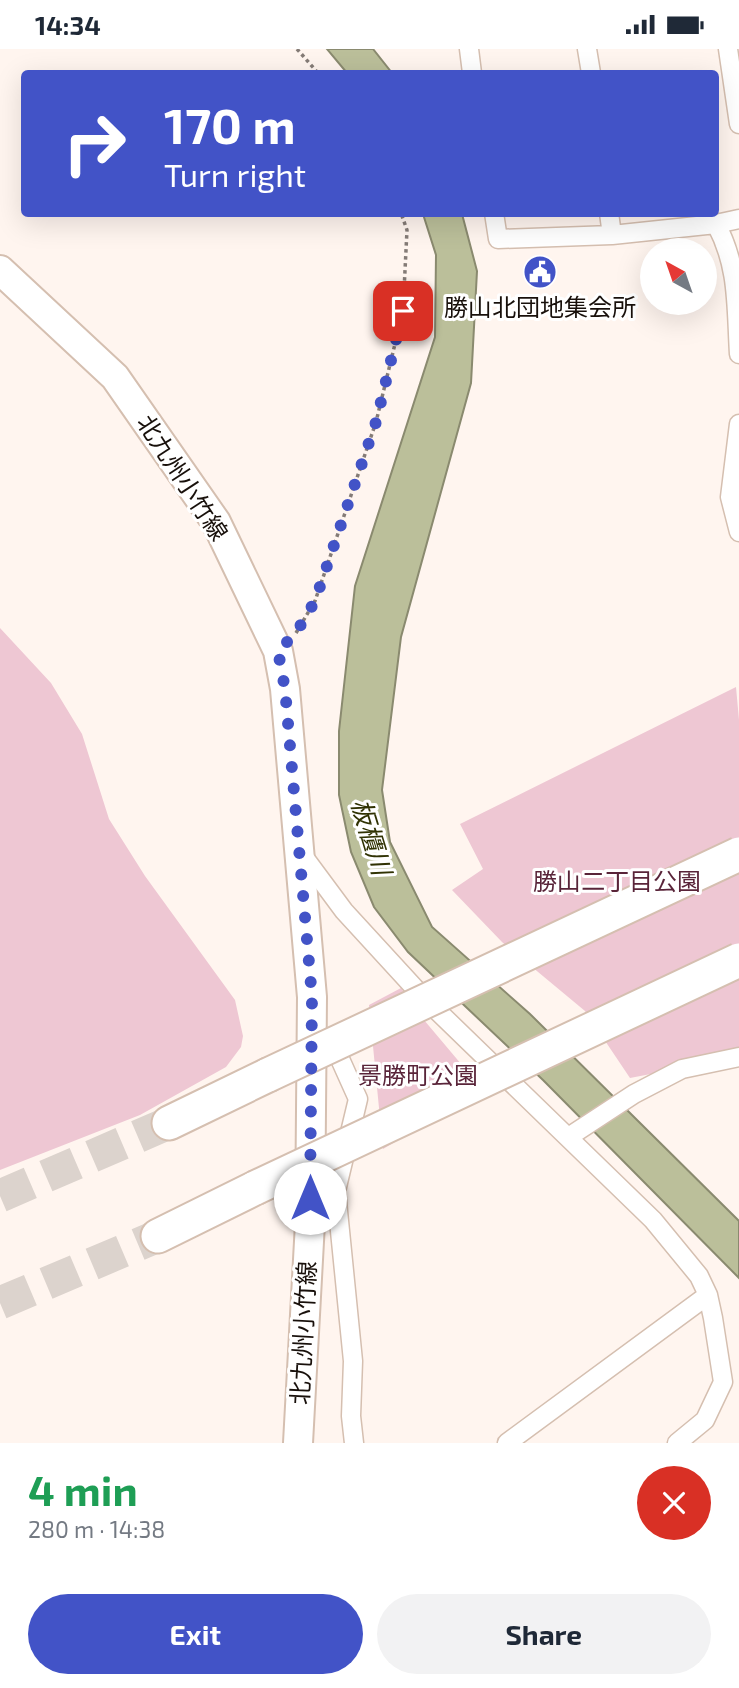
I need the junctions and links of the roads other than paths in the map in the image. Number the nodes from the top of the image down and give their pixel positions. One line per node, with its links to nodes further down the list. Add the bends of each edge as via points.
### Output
1 (469, 49): 4 (street)
2 (587, 49): 5 (street)
3 (729, 49): 6 (street)
4 (472, 70)
5 (590, 70)
6 (739, 124)
7 (495, 217): 11 (street, via 498,239)
8 (610, 217): 11 (street)
9 (739, 219): 10 (street)
10 (716, 224): 11 (street); 13 (street, via 734,266)
11 (612, 235)
12 (0, 270): 16 (main road, 北九州小竹線, via 115,377 216,521 278,651)
13 (739, 354)
14 (739, 425): 15 (street, via 730,497)
15 (739, 533)
16 (299, 850): 19 (main road, 北九州小竹線); 22 (street, via 344,911 422,996)
17 (739, 854): 21 (highway, bridge)
18 (739, 960): 23 (highway, bridge)
19 (312, 997): 25 (main road, 北九州小竹線, via 310,1223); 26 (street, via 358,1099 336,1191 353,1361)
20 (739, 1058): 22 (street, via 682,1069)
21 (169, 1123)
22 (574, 1133): 24 (street, via 653,1220 699,1276)
23 (159, 1236)
24 (708, 1295): 27 (street); 28 (street, via 723,1382 705,1420)
25 (298, 1443)
26 (354, 1443)
27 (507, 1443)
28 (677, 1443)

